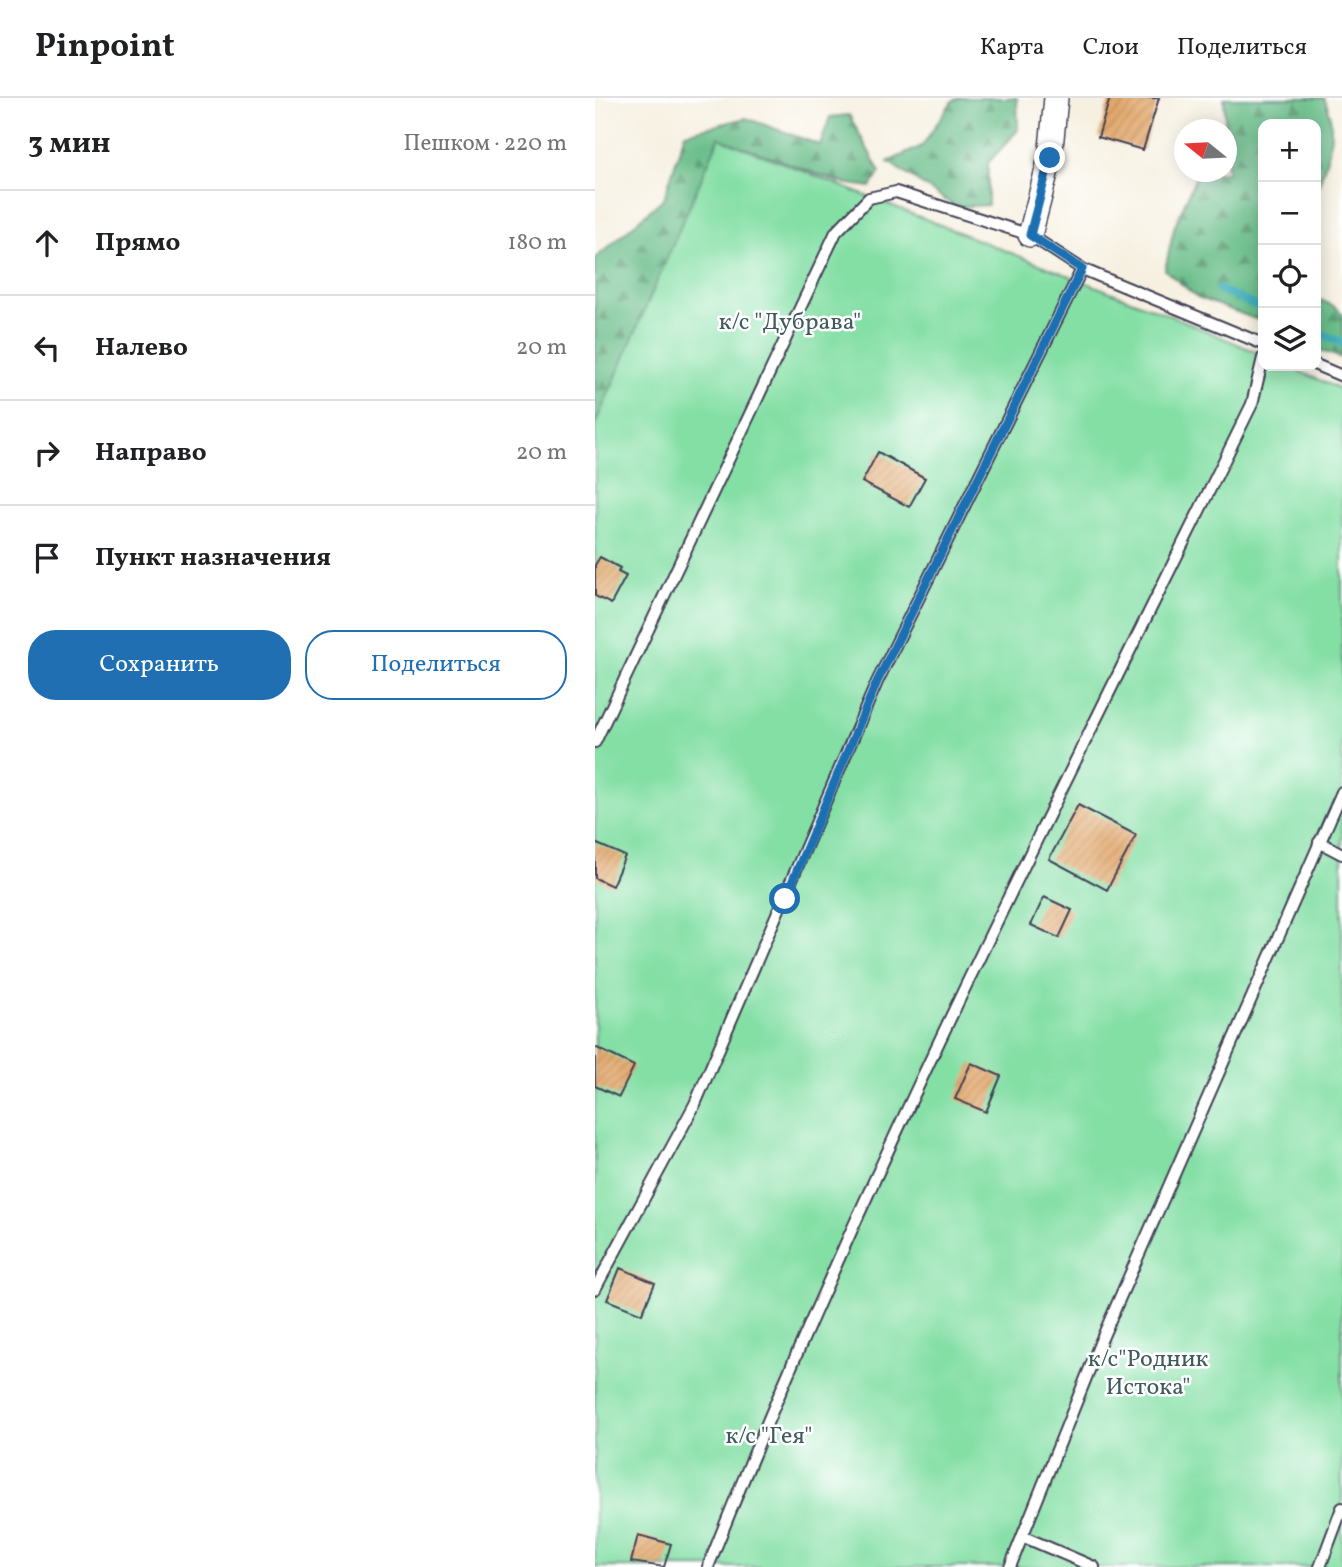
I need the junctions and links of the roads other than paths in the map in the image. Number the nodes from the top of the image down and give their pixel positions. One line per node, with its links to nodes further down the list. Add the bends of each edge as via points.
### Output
1 (1056, 98): 2 (street, via 1050,158)
2 (1030, 235): 3 (lane); 8 (lane, via 896,192 869,198 836,232)
3 (1082, 269): 4 (lane); 12 (lane, via 877,682 695,1104)
4 (1258, 342)
5 (1321, 367): 7 (lane)
6 (1260, 371): 15 (lane, via 1252,404 945,1025)
7 (1342, 376)
8 (595, 742)
9 (1342, 792): 10 (lane)
10 (1319, 842): 11 (lane); 14 (lane, via 1100,1343)
11 (1342, 853)
12 (595, 1289)
13 (1342, 1508): 18 (lane)
14 (1024, 1537): 16 (lane); 17 (lane)
15 (708, 1567)
16 (1010, 1567)
17 (1094, 1567)
18 (1320, 1567)

